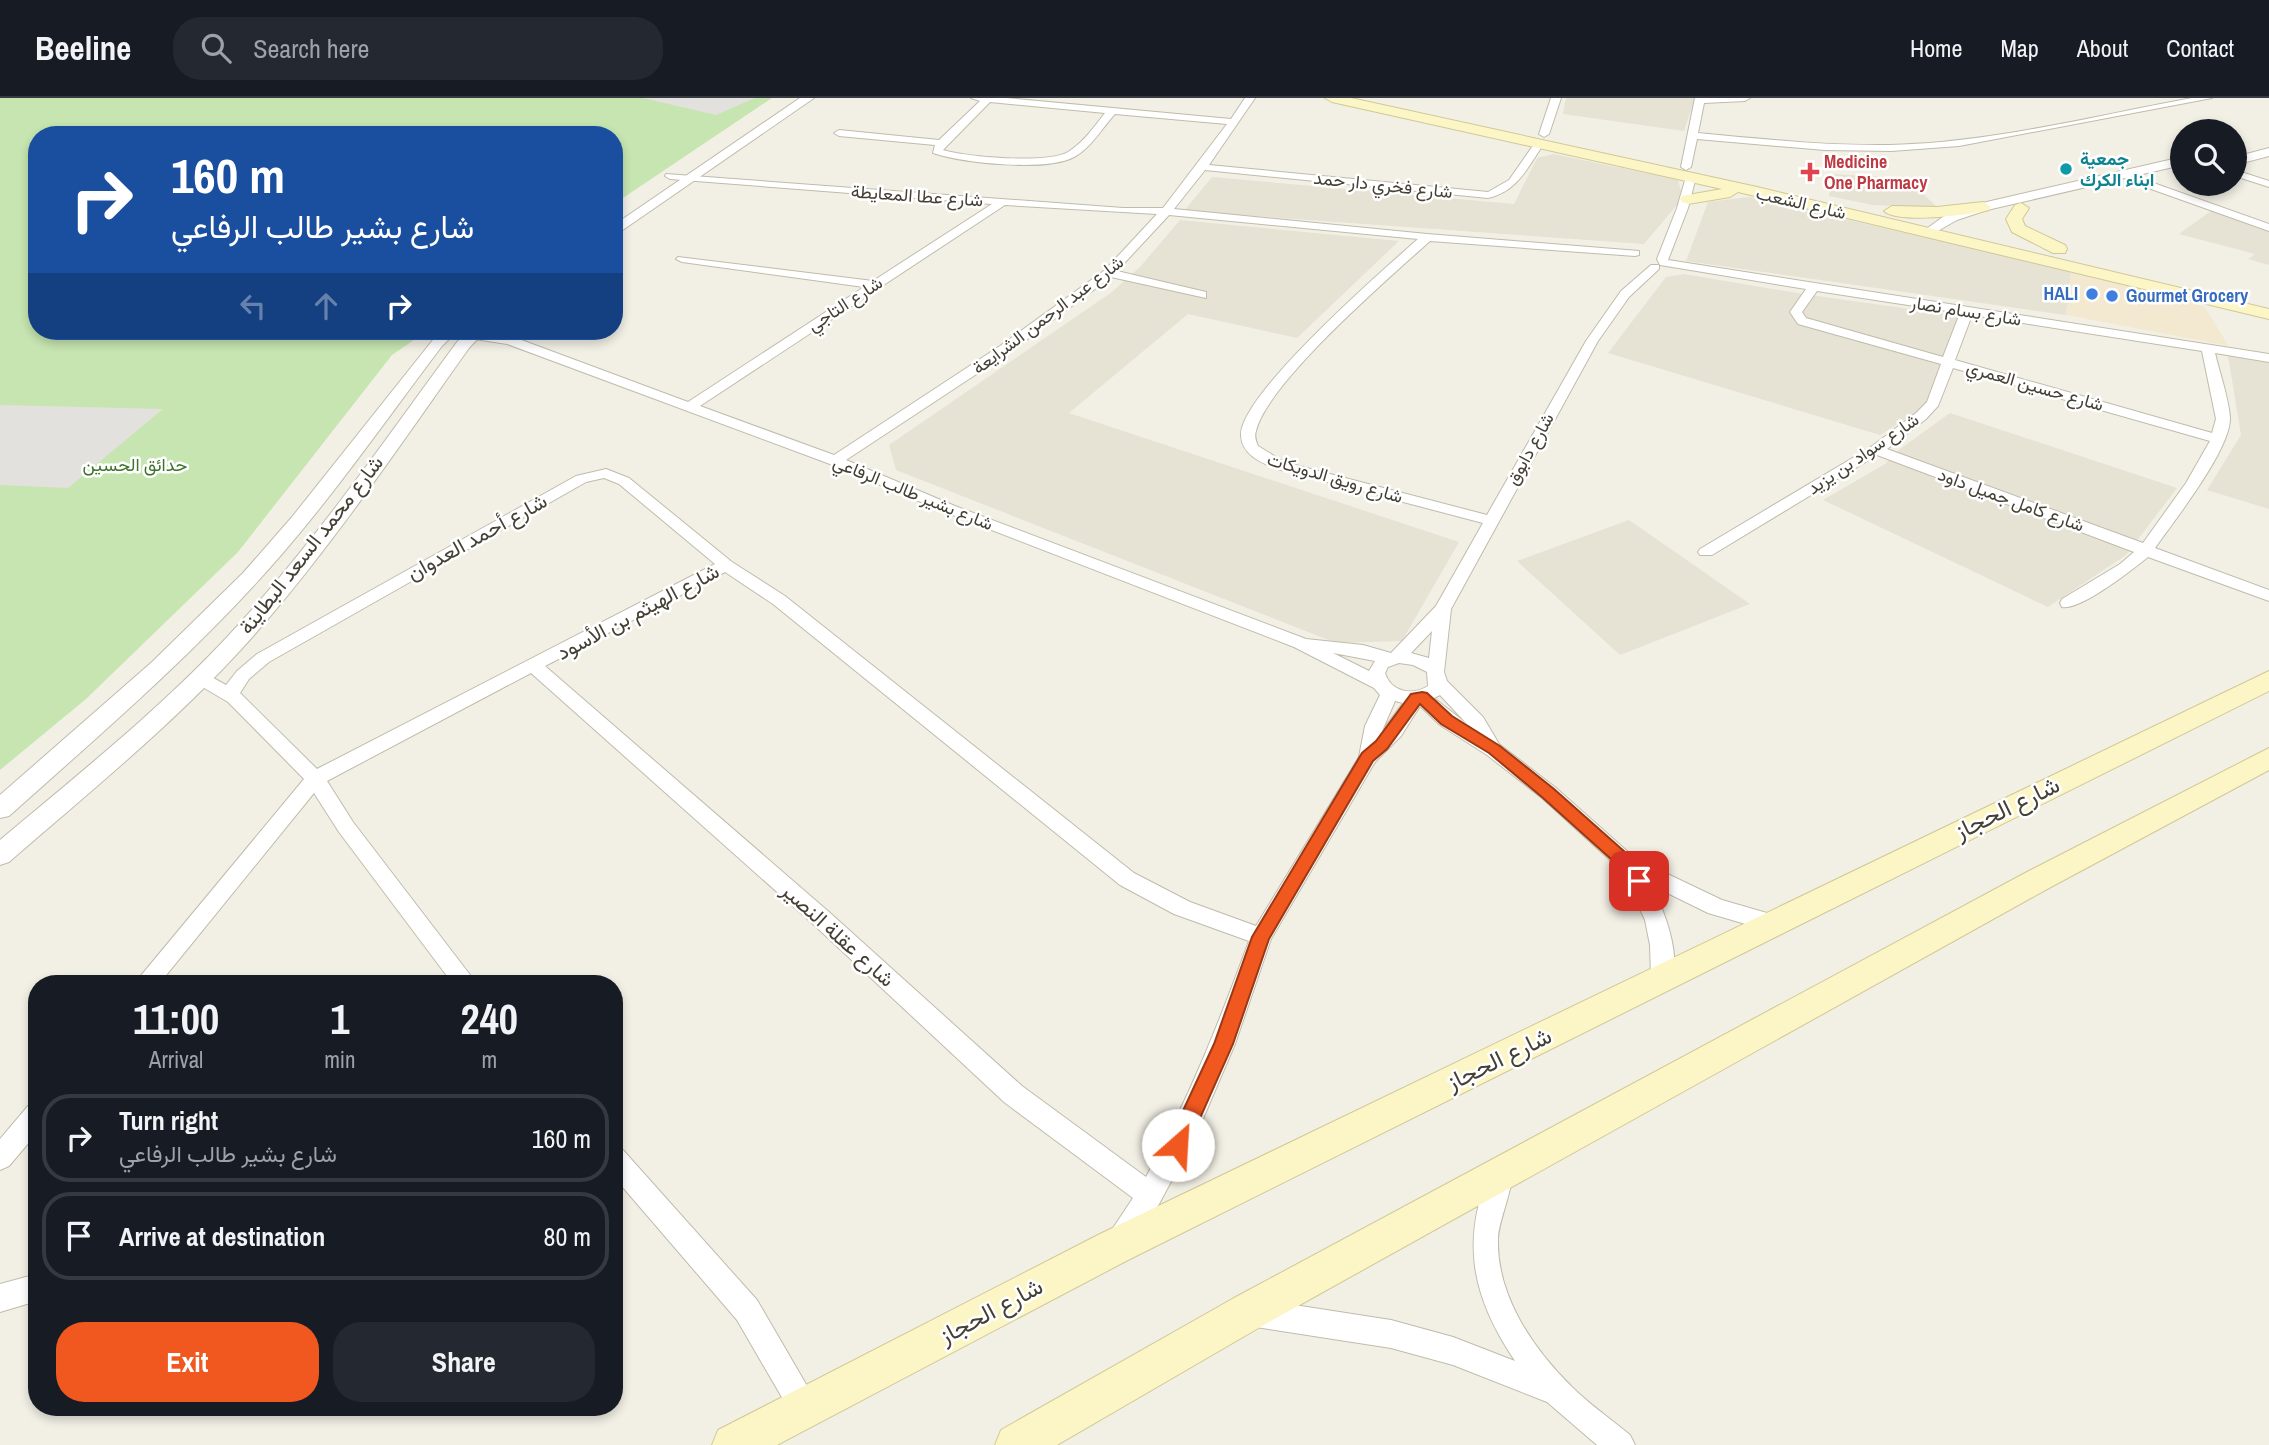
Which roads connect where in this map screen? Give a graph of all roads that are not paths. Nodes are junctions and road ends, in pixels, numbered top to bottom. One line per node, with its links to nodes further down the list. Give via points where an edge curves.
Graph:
1 (808, 98): 28 (street)
2 (973, 98): 9 (street)
3 (1250, 98): 12 (street, شارع عبد الرحمن الشرايعة)
4 (1332, 98): 15 (main road, شارع الشعب)
5 (1371, 98): 15 (main road, شارع الشعب)
6 (1556, 98): 15 (street, شارع فخري دار حمد)
7 (1745, 98): 10 (street)
8 (2207, 98): 14 (street, via 1959,142 1891,148)
9 (988, 99): 11 (street); 17 (street)
10 (1699, 100): 14 (street, شارع دابوق)
11 (1113, 110): 12 (street); 17 (street, via 1074,153 1054,161 943,153 937,151)
12 (1233, 122): 24 (street, شارع عبد الرحمن الشرايعة)
13 (839, 133): 17 (street)
14 (1695, 136): 25 (street, شارع دابوق)
15 (1542, 138): 22 (main road, شارع الشعب); 24 (street, شارع فخري دار حمد, via 1510,187 1488,195); 25 (main road, شارع الشعب)
16 (2269, 142): 18 (street)
17 (941, 143)
18 (2247, 147)
19 (2269, 152): 20 (street)
20 (2247, 158)
21 (687, 163): 29 (street)
22 (1634, 164): 25 (main road, شارع الشعب); 33 (main road, via 1672,183)
23 (2170, 164): 36 (street)
24 (1202, 167): 38 (street, شارع عبد الرحمن الشرايعة)
25 (1688, 172): 32 (main road, شارع الشعب); 33 (street, شارع دابوق); 35 (main road, شارع الشعب)
26 (2170, 176): 30 (street)
27 (2247, 177): 31 (street)
28 (693, 178): 29 (street, شارع عطا المعايطة); 34 (street, شارع عطا المعايطة); 39 (street)
29 (664, 180)
30 (2141, 182): 37 (street); 40 (street)
31 (2269, 184)
32 (1757, 192): 33 (main road); 42 (main road, شارع الشعب)
33 (1687, 200): 41 (street, شارع دابوق)
34 (1003, 202): 38 (street, شارع عطا المعايطة); 49 (street, شارع التاجي)
35 (1840, 204): 36 (main road, via 1918,212); 42 (main road, شارع الشعب)
36 (1983, 207): 42 (street, via 1952,217)
37 (2021, 208): 42 (street); 45 (main road, via 2014,219 2018,229)
38 (1165, 211): 43 (street); 48 (street, شارع عبد الرحمن الشرايعة)
39 (623, 226)
40 (2269, 228)
41 (1673, 229): 44 (street); 46 (street, شارع دابوق)
42 (1955, 229): 45 (main road, شارع الشعب); 55 (main road, شارع الشعب)
43 (1426, 237): 46 (street); 66 (street, شارع رويق الدويكات, via 1271,391 1254,417 1248,432 1250,442 1261,457 1279,465)
44 (1661, 237)
45 (2078, 257): 53 (main road, شارع الشعب)
46 (1646, 258): 50 (street, شارع بسام نصار); 51 (street, شارع دابوق); 51 (street, شارع دابوق)
47 (682, 259): 49 (street)
48 (1109, 273): 52 (street); 65 (street, شارع عبد الرحمن الشرايعة, via 994,357)
49 (873, 285): 62 (street, شارع التاجي)
50 (1812, 287): 54 (street, شارع بسام نصار); 61 (street, شارع حسين العمري, via 1796,312 1802,321)
51 (1625, 294): 66 (street, شارع دابوق, via 1567,382)
52 (1202, 295)
53 (2269, 303)
54 (1967, 311): 59 (street, شارع بسام نصار); 61 (street, شارع سواد بن يزيد)
55 (2269, 314)
56 (455, 340): 77 (street, شارع محمد السعد البطاينة, via 306,559)
57 (455, 340): 86 (street, شارع محمد السعد البطاينة, via 251,576 119,704)
58 (482, 340): 62 (street, شارع بشير طالب الرفاعي, via 524,347)
59 (2208, 349): 60 (street, شارع بسام نصار); 63 (street, via 2223,419)
60 (2269, 358)
61 (1947, 360): 63 (street, شارع حسين العمري); 64 (street, شارع سواد بن يزيد, via 1928,409)
62 (688, 408): 65 (street, شارع بشير طالب الرفاعي)
63 (2218, 439): 67 (street)
64 (1876, 450): 67 (street, شارع كامل جميل داود); 68 (street, شارع سواد بن يزيد)
65 (835, 461): 73 (street, شارع بشير طالب الرفاعي)
66 (1492, 521): 72 (street, شارع دابوق)
67 (2146, 550): 70 (street, شارع كامل جميل داود); 71 (street)
68 (1706, 552)
69 (726, 565): 75 (street, شارع الهيثم بن الأسود); 80 (street, شارع أحمد العدوان, via 624,481 606,473 592,475 263,658); 90 (street, شارع الهيثم بن الأسود, via 779,600 1127,878 1182,908)
70 (2269, 596)
71 (2068, 603)
72 (1443, 610): 74 (street, شارع دابوق); 76 (street, شارع دابوق)
73 (1300, 643): 74 (street, شارع بشير طالب الرفاعي); 79 (street, شارع بشير طالب الرفاعي)
74 (1392, 658): 76 (street, شارع بشير طالب الرفاعي, via 1419,660); 79 (street, via 1376,673)
75 (534, 666): 85 (street, شارع الهيثم بن الأسود); 98 (street, شارع عقلة النصير, via 1013,1094)
76 (1437, 677): 81 (street, via 1436,689); 82 (street)
77 (200, 678): 80 (street); 87 (street, شارع محمد السعد البطاينة)
78 (2269, 680): 89 (main road, شارع الحجاز)
79 (1385, 689): 81 (street, شارع بشير طالب الرفاعي); 83 (street)
80 (229, 695): 85 (street)
81 (1419, 697): 82 (street); 83 (street)
82 (1494, 750): 88 (street)
83 (1367, 757): 90 (street)
84 (2269, 758): 97 (main road)
85 (315, 779): 91 (street, شارع الهيثم بن الأسود); 92 (street, via 354,838)
86 (0, 809)
87 (0, 855)
88 (1629, 865): 89 (street, via 1698,900); 93 (street, via 1660,929)
89 (1773, 923): 93 (main road, شارع الحجاز)
90 (1261, 937): 98 (street, via 1223,1044 1187,1127)
91 (152, 975)
92 (459, 975)
93 (1662, 978): 99 (main road, شارع الحجاز)
94 (28, 1125): 95 (street)
95 (0, 1158)
96 (623, 1168): 104 (street, via 747,1310)
97 (1502, 1173): 102 (main road); 103 (street, via 1485,1239 1489,1278 1513,1332)
98 (1150, 1195): 99 (street)
99 (1114, 1247): 104 (main road, شارع الحجاز)
100 (28, 1290): 101 (street)
101 (0, 1298)
102 (1248, 1312): 103 (street, via 1412,1339); 106 (main road)
103 (1555, 1391): 107 (street)
104 (804, 1408): 105 (main road, شارع الحجاز)
105 (733, 1445)
106 (1016, 1445)
107 (1620, 1445)

